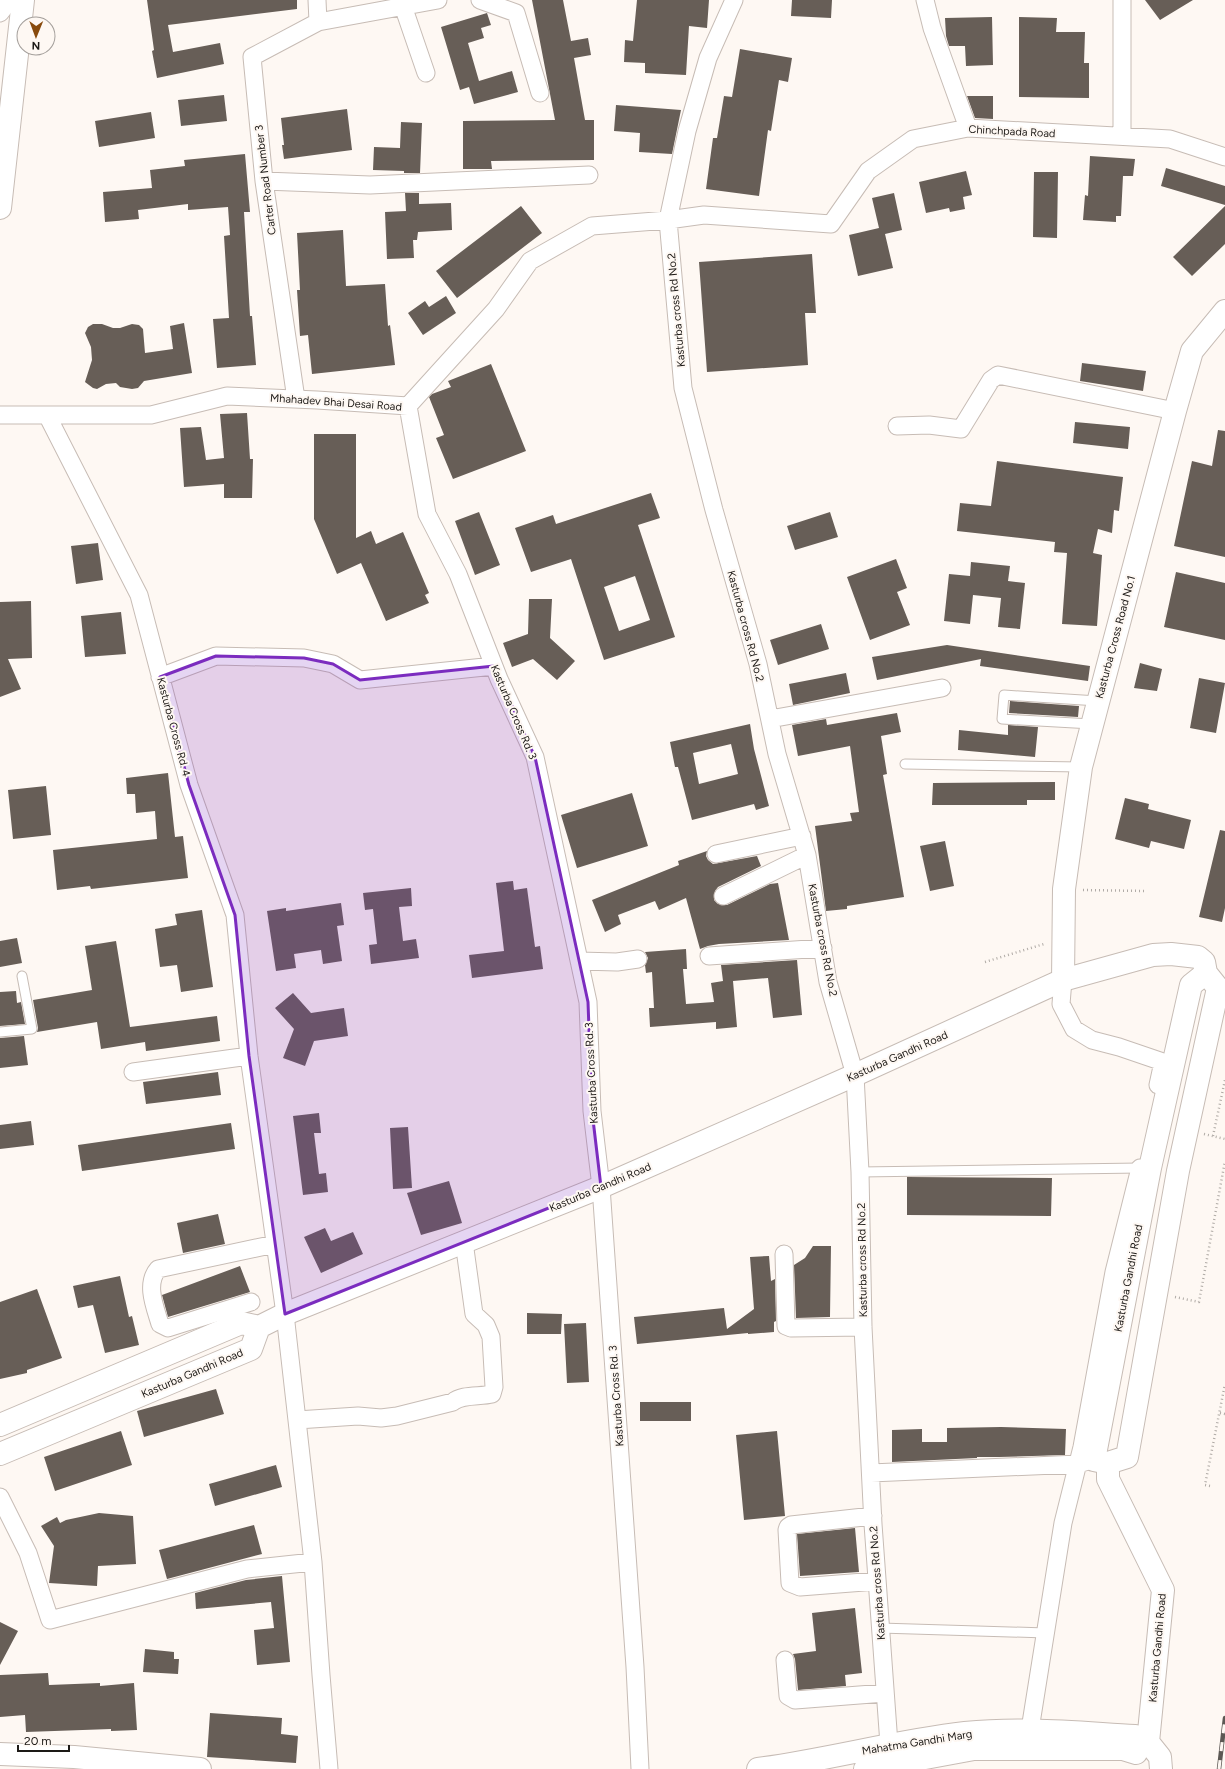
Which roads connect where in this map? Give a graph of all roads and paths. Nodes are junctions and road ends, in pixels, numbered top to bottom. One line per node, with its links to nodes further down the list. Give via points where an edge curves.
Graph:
1 (10, 0): 10 (street)
2 (23, 0): 19 (main road)
3 (318, 0): 11 (street)
4 (438, 0): 9 (street)
5 (480, 0): 13 (street, via 516,13)
6 (734, 0): 20 (street, Kasturba cross Rd No.2, via 708,58 687,131)
7 (925, 0): 14 (street, via 932,28)
8 (1122, 0): 15 (street)
9 (403, 6): 11 (street); 12 (street)
10 (0, 13)
11 (318, 22): 18 (street, Carter Road Number 3, via 252,57)
12 (426, 74)
13 (540, 93)
14 (968, 128): 15 (street, Chinchpada Road); 20 (street, Chinchpada Road, via 913,139 868,171 831,224 704,215)
15 (1122, 136): 16 (street, Chinchpada Road, via 1170,139)
16 (1225, 157)
17 (589, 175): 18 (street, via 370,185)
18 (264, 180): 22 (street, Carter Road Number 3)
19 (0, 208)
20 (668, 220): 23 (street, Mhahadev Bhai Desai Road, via 592,226 530,261 496,309); 32 (street, Kasturba cross Rd No.2, via 683,388 714,510 758,664)
21 (1225, 311): 24 (main road, Kasturba Cross Road No.1, via 1192,351)
22 (296, 399): 23 (street, Mhahadev Bhai Desai Road); 26 (street, Mhahadev Bhai Desai Road, via 227,396 151,415)
23 (408, 406): 28 (street, Kasturba Cross Rd. 3, via 426,514 458,574)
24 (1175, 411): 27 (street, via 998,375 991,380 961,428); 31 (main road, Kasturba Cross Road No.1)
25 (0, 415): 26 (street, Mhahadev Bhai Desai Road)
26 (47, 415): 29 (street, Kasturba Cross Rd. 4, via 139,595)
27 (897, 426)
28 (494, 666): 29 (street, via 360,680 333,664 304,658 216,656); 46 (street, Kasturba Cross Rd. 3, via 535,758)
29 (160, 677): 52 (street, Kasturba Cross Rd. 4, via 189,785 235,915)
30 (942, 688): 32 (street)
31 (1098, 701): 33 (main road, Kasturba Cross Road No.1); 33 (lane, via 1004,695 1002,719)
32 (770, 719): 36 (street, Kasturba cross Rd No.2, via 777,754)
33 (1092, 724): 35 (main road, Kasturba Cross Road No.1)
34 (905, 764): 35 (lane)
35 (1081, 767): 39 (main road, Kasturba Cross Road No.1)
36 (802, 836): 37 (street); 38 (street, Kasturba cross Rd No.2)
37 (716, 854)
38 (807, 855): 41 (street); 43 (street, Kasturba cross Rd No.2)
39 (1064, 889): 40 (path); 42 (main road, Kasturba Cross Road No.1)
40 (1144, 891)
41 (723, 896)
42 (1064, 938): 47 (path); 50 (main road, Kasturba Cross Road No.1)
43 (823, 948): 44 (street); 54 (street, Kasturba cross Rd No.2, via 828,982)
44 (709, 956)
45 (638, 958): 46 (street, via 617,962)
46 (579, 961): 60 (street, Kasturba Cross Rd. 3, via 588,1002 592,1111)
47 (985, 962)
48 (1206, 973): 50 (main road, Kasturba Gandhi Road, via 1204,962 1198,957 1171,954 1153,955); 64 (main road, Kasturba Gandhi Road, via 1218,988 1178,1171); 75 (main road, Kasturba Gandhi Road, via 1191,985 1150,1168)
49 (22, 976): 51 (lane, via 32,1029)
50 (1063, 980): 54 (main road, Kasturba Gandhi Road); 58 (street, via 1060,1004 1074,1029 1092,1040 1163,1062)
51 (0, 1032)
52 (249, 1056): 53 (street); 62 (street, Kasturba Cross Rd. 4)
53 (133, 1072)
54 (855, 1075): 59 (street, Kasturba cross Rd No.2); 60 (main road, Kasturba Gandhi Road)
55 (1225, 1080): 56 (path)
56 (1213, 1136)
57 (1225, 1161): 64 (path, via 1199,1302)
58 (1140, 1168): 59 (lane); 75 (street, via 1114,1272 1089,1414)
59 (860, 1172): 68 (street, Kasturba cross Rd No.2)
60 (601, 1188): 61 (main road, Kasturba Gandhi Road); 93 (street, Kasturba Cross Rd. 3)
61 (464, 1242): 66 (main road, Kasturba Gandhi Road); 72 (street, via 474,1314 486,1325 491,1337 494,1387 492,1394 457,1398 453,1402 397,1416)
62 (275, 1244): 65 (street, via 158,1269 151,1281 160,1324 168,1328); 66 (street, Kasturba Cross Rd. 4)
63 (784, 1254): 68 (street, via 786,1326)
64 (1155, 1294): 75 (main road, Kasturba Gandhi Road, via 1127,1457)
65 (251, 1302)
66 (285, 1314): 67 (main road, Kasturba Gandhi Road); 72 (street, Kasturba Cross Rd. 4)
67 (259, 1327): 73 (main road, via 241,1323); 74 (main road, Kasturba Gandhi Road, via 251,1349)
68 (863, 1327): 76 (street, Kasturba cross Rd No.2)
69 (1225, 1384): 70 (path)
70 (1220, 1413): 71 (path); 77 (path, via 1205,1485)
71 (1225, 1414)
72 (297, 1420): 80 (street, Kasturba Cross Rd. 4)
73 (0, 1425)
74 (0, 1454)
75 (1093, 1462): 76 (street); 83 (street, via 1064,1524); 89 (main road, Kasturba Gandhi Road, via 1108,1479 1163,1590)
76 (871, 1473): 79 (street, Kasturba cross Rd No.2)
77 (1210, 1486)
78 (0, 1496): 80 (street, via 28,1553 50,1620 247,1568)
79 (873, 1516): 81 (street, Kasturba cross Rd No.2); 81 (street, via 791,1525 786,1530 790,1583 800,1587)
80 (314, 1562): 92 (street, Kasturba Cross Rd. 4)
81 (877, 1581): 82 (street, Kasturba cross Rd No.2)
82 (880, 1628): 83 (lane); 85 (street, Kasturba cross Rd No.2)
83 (1046, 1633): 86 (street)
84 (784, 1660): 85 (street, via 788,1696 795,1700)
85 (885, 1693): 88 (street, Kasturba cross Rd No.2)
86 (1029, 1740): 88 (main road, via 974,1749); 89 (main road, via 1135,1736)
87 (0, 1754): 91 (main road, via 74,1757)
88 (890, 1755): 90 (main road, Mahatma Gandhi Marg); 95 (main road)
89 (1142, 1755): 96 (main road, via 1160,1757)
90 (796, 1767): 94 (main road, Mahatma Gandhi Marg)
91 (200, 1769)
92 (329, 1769)
93 (640, 1769)
94 (758, 1769)
95 (865, 1769)
96 (1161, 1769)

